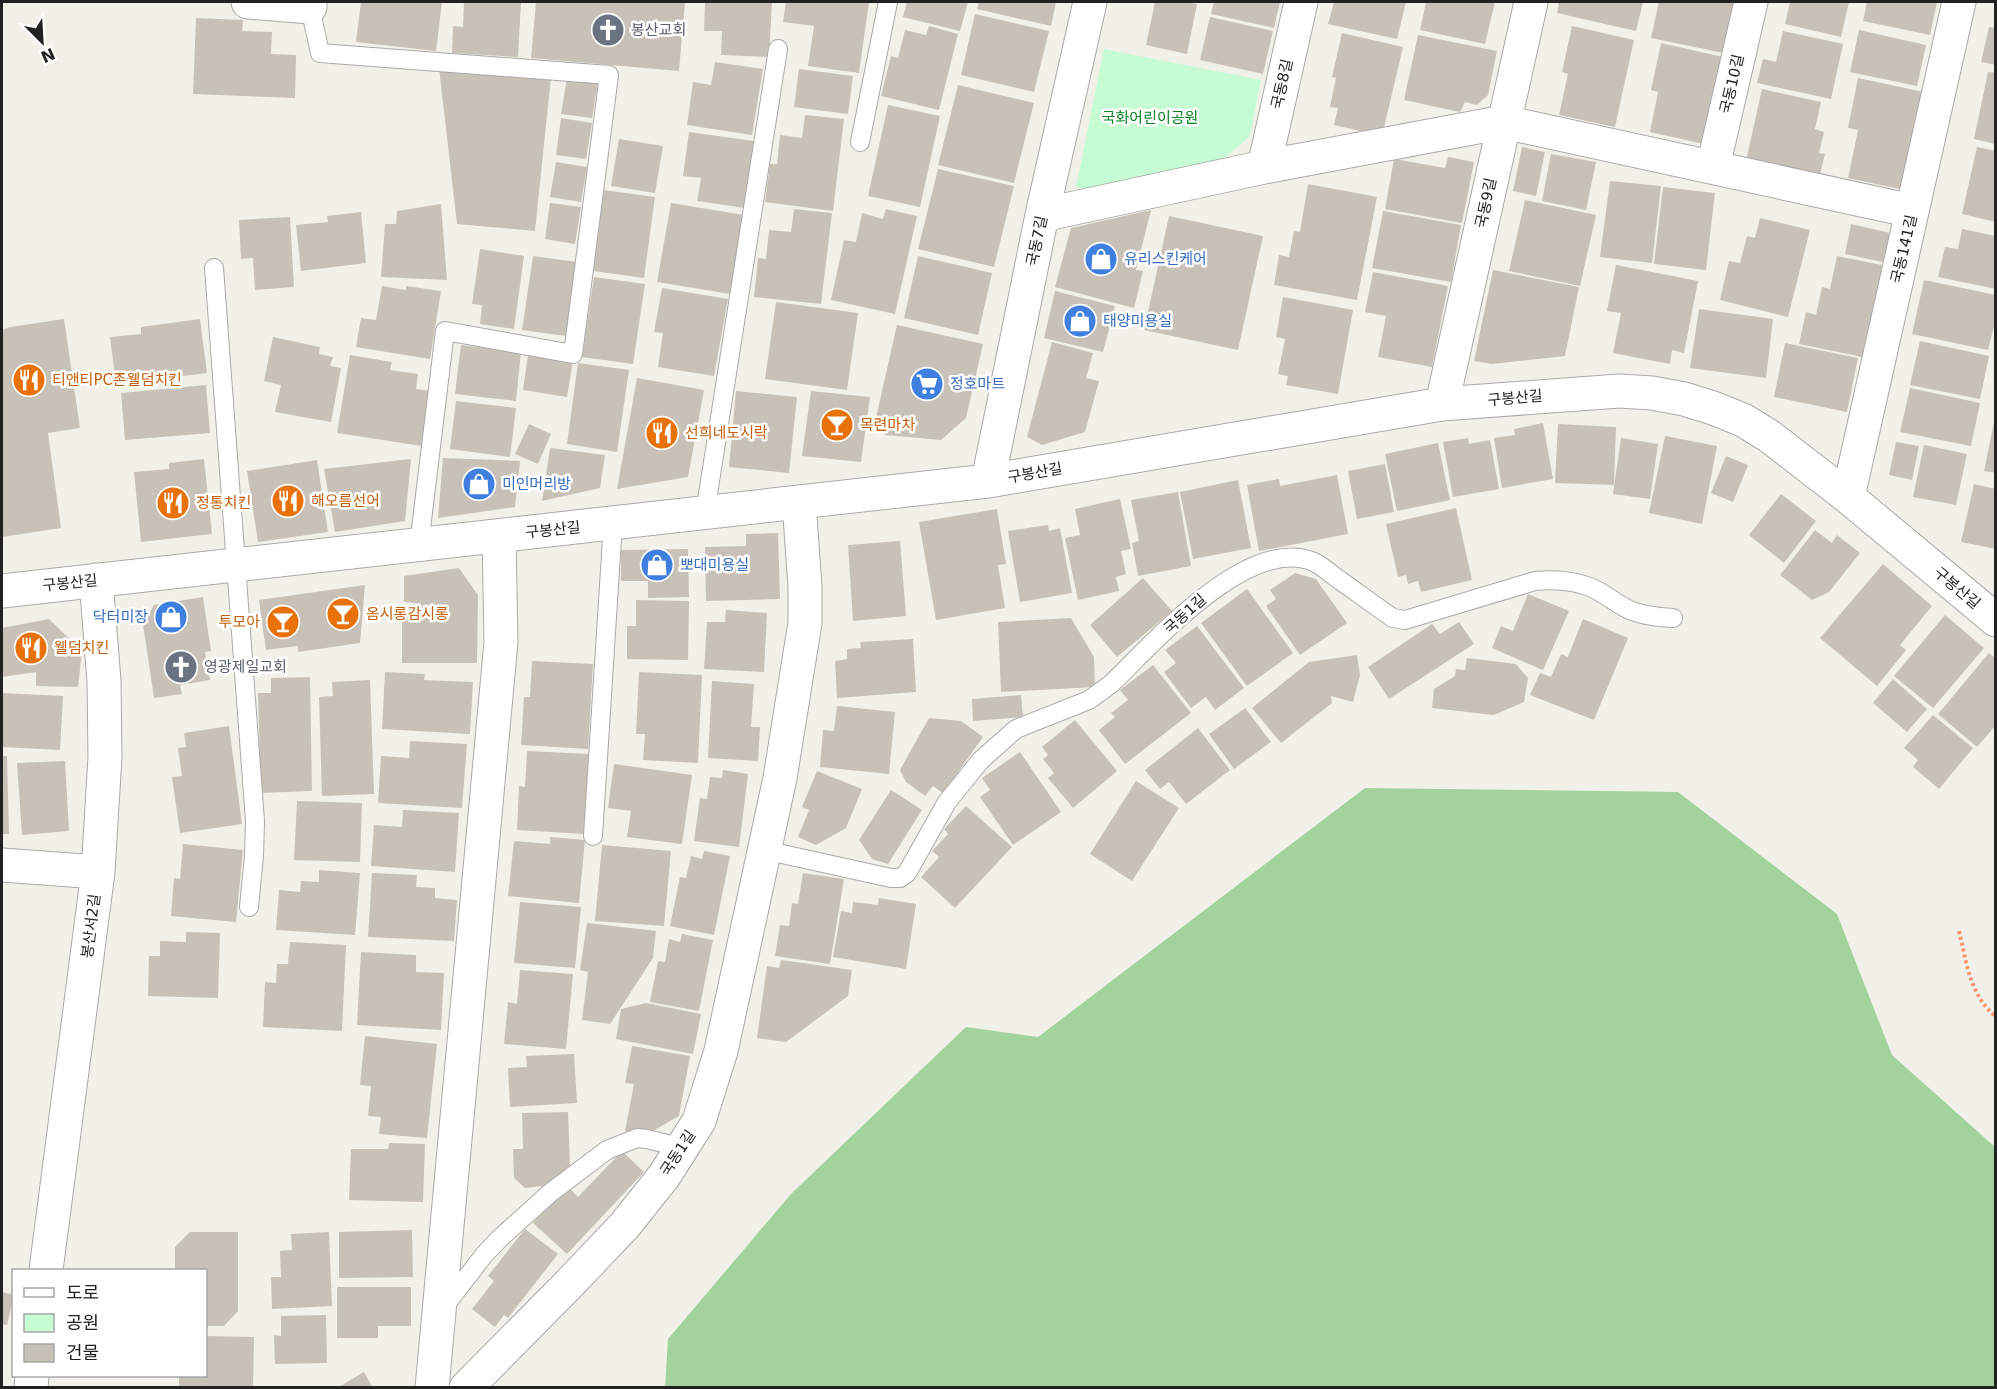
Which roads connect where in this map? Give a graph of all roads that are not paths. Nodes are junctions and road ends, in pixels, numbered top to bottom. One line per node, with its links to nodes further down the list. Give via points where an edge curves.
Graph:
1 (248, 2): 8 (street)
2 (888, 2): 11 (lane)
3 (1090, 2): 15 (street, 국동7길)
4 (1301, 2): 12 (street, 국동8길)
5 (1531, 2): 10 (street, 국동9길)
6 (1750, 2): 13 (street, 국동10길)
7 (1959, 2): 14 (street, 국동141길)
8 (310, 4): 24 (lane, via 320,53 609,75 573,354 445,331)
9 (778, 49): 21 (lane)
10 (1504, 122): 12 (street); 13 (street); 17 (street, 국동9길)
11 (860, 142)
12 (1264, 167): 15 (street)
13 (1713, 167): 14 (street)
14 (1912, 211): 19 (street, 국동141길)
15 (1042, 215): 18 (street, 국동7길)
16 (214, 268): 25 (lane)
17 (1442, 404): 18 (street, 구봉산길); 19 (street, 구봉산길, via 1619,391 1684,399 1743,420)
18 (988, 481): 20 (street, 구봉산길)
19 (1848, 497): 29 (street, 구봉산길)
20 (799, 502): 21 (street, 구봉산길); 31 (street, 국동1길, via 805,623)
21 (705, 513): 22 (street, 구봉산길)
22 (613, 523): 23 (street, 구봉산길); 30 (lane)
23 (499, 536): 24 (street, 구봉산길); 37 (street, via 501,642)
24 (419, 545): 25 (street, 구봉산길)
25 (237, 565): 26 (street, 구봉산길); 34 (lane, via 255,830)
26 (96, 580): 27 (street, 구봉산길); 33 (street, 봉산서2길, via 105,757)
27 (2, 591)
28 (1673, 618): 31 (lane, 국동1길, via 1633,612 1590,587 1548,579 1404,620 1393,618 1314,562 1296,558 1261,564 1203,596 1095,697 1011,733 981,760 947,802 907,873 900,878)
29 (1995, 620)
30 (593, 836)
31 (764, 850): 35 (street, 국동1길, via 721,1051 699,1120)
32 (2, 865): 33 (street)
33 (98, 872): 36 (street, 봉산서2길)
34 (249, 907)
35 (683, 1148): 37 (lane, via 637,1138 607,1150 550,1193 499,1239); 39 (street, 국동1길, via 625,1225)
36 (46, 1269)
37 (439, 1314): 38 (street)
38 (432, 1388)
39 (466, 1388)

